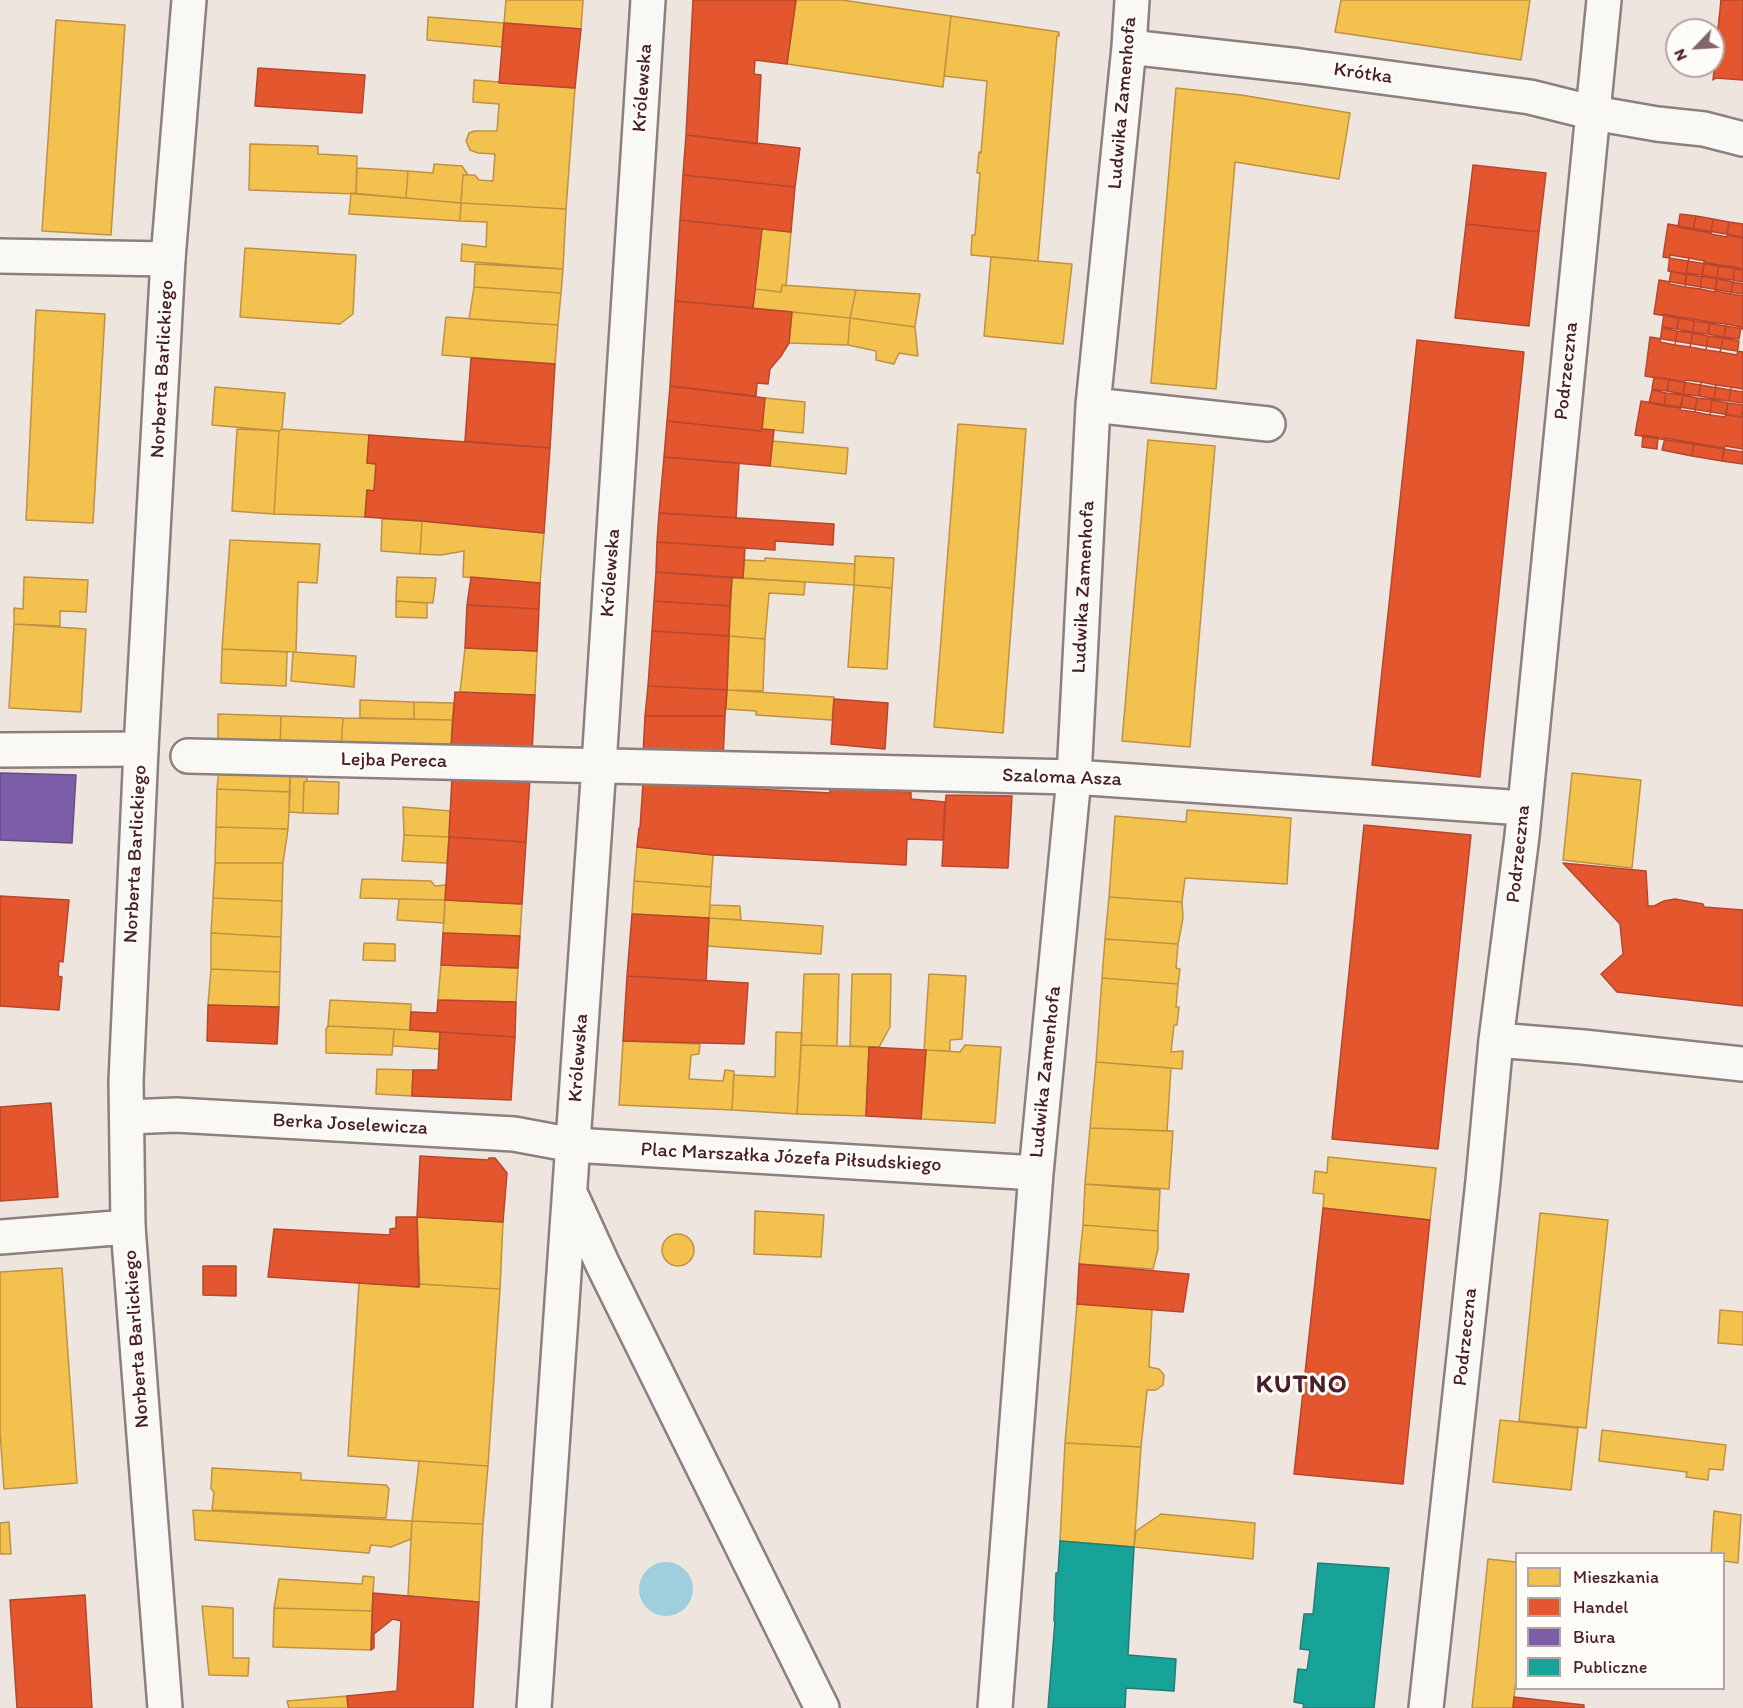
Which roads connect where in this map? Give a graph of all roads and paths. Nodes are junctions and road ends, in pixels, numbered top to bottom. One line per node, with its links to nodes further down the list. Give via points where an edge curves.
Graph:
1 (189, 0): 9 (street, Norberta Barlickiego)
2 (648, 0): 15 (street, Królewska)
3 (1604, 0): 6 (street, Podrzeczna)
4 (1128, 1): 5 (street, Ludwika Zamenhofa)
5 (1129, 47): 6 (street, Krótka, via 1519,95); 10 (street, Ludwika Zamenhofa)
6 (1594, 112): 7 (street, Krótka); 17 (street, Podrzeczna)
7 (1743, 139)
8 (0, 256): 9 (street)
9 (168, 259): 12 (street, Norberta Barlickiego)
10 (1093, 405): 11 (street); 16 (street, Ludwika Zamenhofa)
11 (1268, 424)
12 (141, 749): 13 (street); 20 (street, Norberta Barlickiego)
13 (0, 750)
14 (188, 756): 15 (street, Lejba Pereca)
15 (599, 765): 16 (street, Szaloma Asza); 21 (street, Królewska)
16 (1074, 777): 17 (street, Szaloma Asza); 22 (street, Ludwika Zamenhofa)
17 (1524, 808): 18 (street, Podrzeczna)
18 (1496, 1040): 19 (street); 30 (street, Podrzeczna)
19 (1743, 1064)
20 (127, 1117): 21 (street, Berka Joselewicza, via 176,1115 513,1134); 24 (street, Norberta Barlickiego)
21 (573, 1145): 22 (street, Plac Marszałka Józefa Piłsudskiego); 23 (street)
22 (1036, 1173): 29 (street)
23 (570, 1194): 27 (street); 28 (street)
24 (129, 1227): 25 (street); 26 (street, Norberta Barlickiego)
25 (0, 1237)
26 (165, 1708)
27 (534, 1708)
28 (822, 1708)
29 (994, 1708)
30 (1426, 1708)

